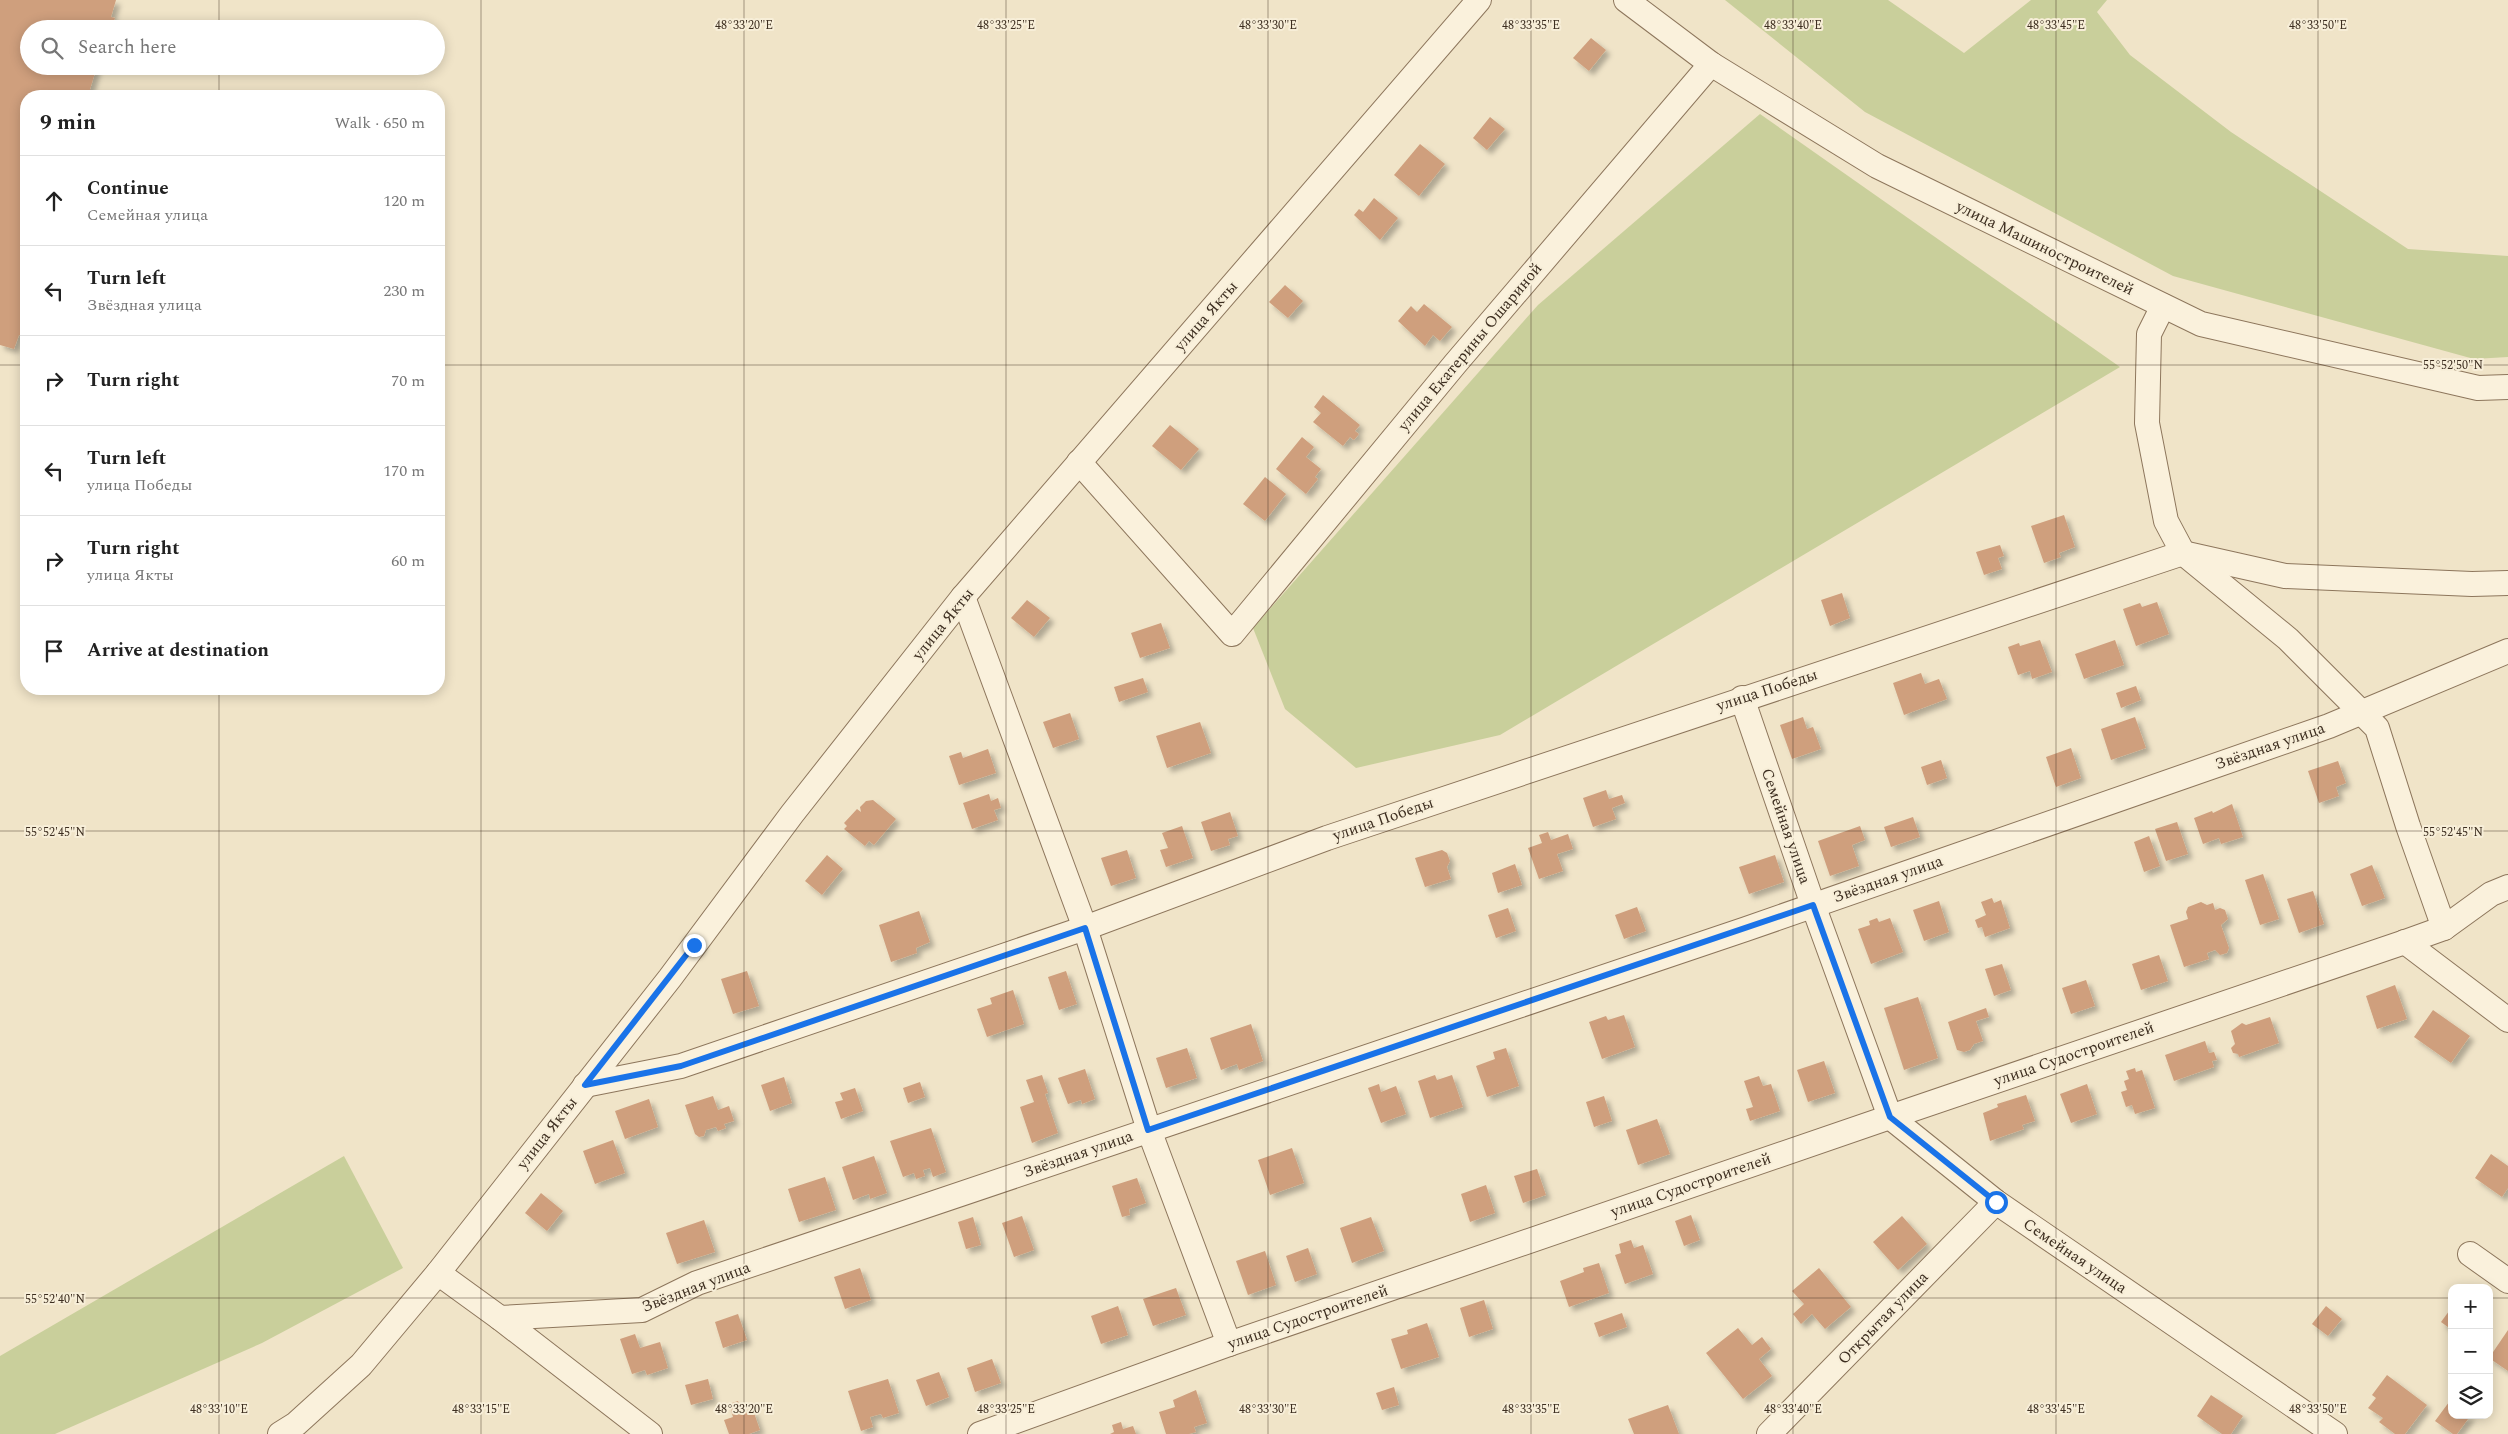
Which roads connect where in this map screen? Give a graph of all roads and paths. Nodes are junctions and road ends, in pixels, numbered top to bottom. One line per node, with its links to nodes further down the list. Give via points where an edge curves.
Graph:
1 (1479, 0): 6 (street, улица Якты)
2 (1626, 0): 3 (street, улица Машиностроителей)
3 (1711, 64): 4 (street, улица Машиностроителей, via 1877,166); 6 (street, улица Екатерины Ошариной, via 1455,364 1232,634)
4 (2163, 306): 5 (street, улица Машиностроителей, via 2201,324 2478,388); 7 (street, via 2149,334 2147,422 2166,521)
5 (2508, 387)
6 (1079, 462): 9 (street, улица Якты)
7 (2182, 553): 8 (street, via 2285,576); 11 (street, улица Победы); 12 (street, via 2288,639)
8 (2508, 583)
9 (963, 597): 15 (street); 19 (street, улица Якты)
10 (2508, 651): 12 (street, Звёздная улица)
11 (1742, 698): 14 (street, Семейная улица); 15 (street, улица Победы, via 1328,838)
12 (2360, 713): 14 (street, Звёздная улица); 16 (street, via 2377,728)
13 (2508, 886): 16 (street, улица Судостроителей, via 2491,894)
14 (1813, 905): 20 (street, Семейная улица); 21 (street, Звёздная улица)
15 (1085, 928): 19 (street, улица Победы, via 681,1066); 21 (street)
16 (2444, 928): 17 (street, улица Судостроителей)
17 (2405, 942): 18 (street); 20 (street, улица Судостроителей)
18 (2508, 1020)
19 (585, 1085): 24 (street, улица Якты)
20 (1890, 1117): 22 (street, Семейная улица); 27 (street, улица Судостроителей)
21 (1148, 1130): 26 (street, Звёздная улица, via 697,1283 642,1310); 27 (street)
22 (1996, 1202): 31 (street, Открытая улица); 32 (street, Семейная улица)
23 (2470, 1254): 25 (street)
24 (438, 1273): 26 (street); 28 (street, улица Якты, via 361,1365 296,1424)
25 (2508, 1281)
26 (500, 1318): 29 (street)
27 (1229, 1344): 30 (street, улица Судостроителей)
28 (280, 1434)
29 (650, 1434)
30 (980, 1434)
31 (1769, 1434)
32 (2335, 1434)

